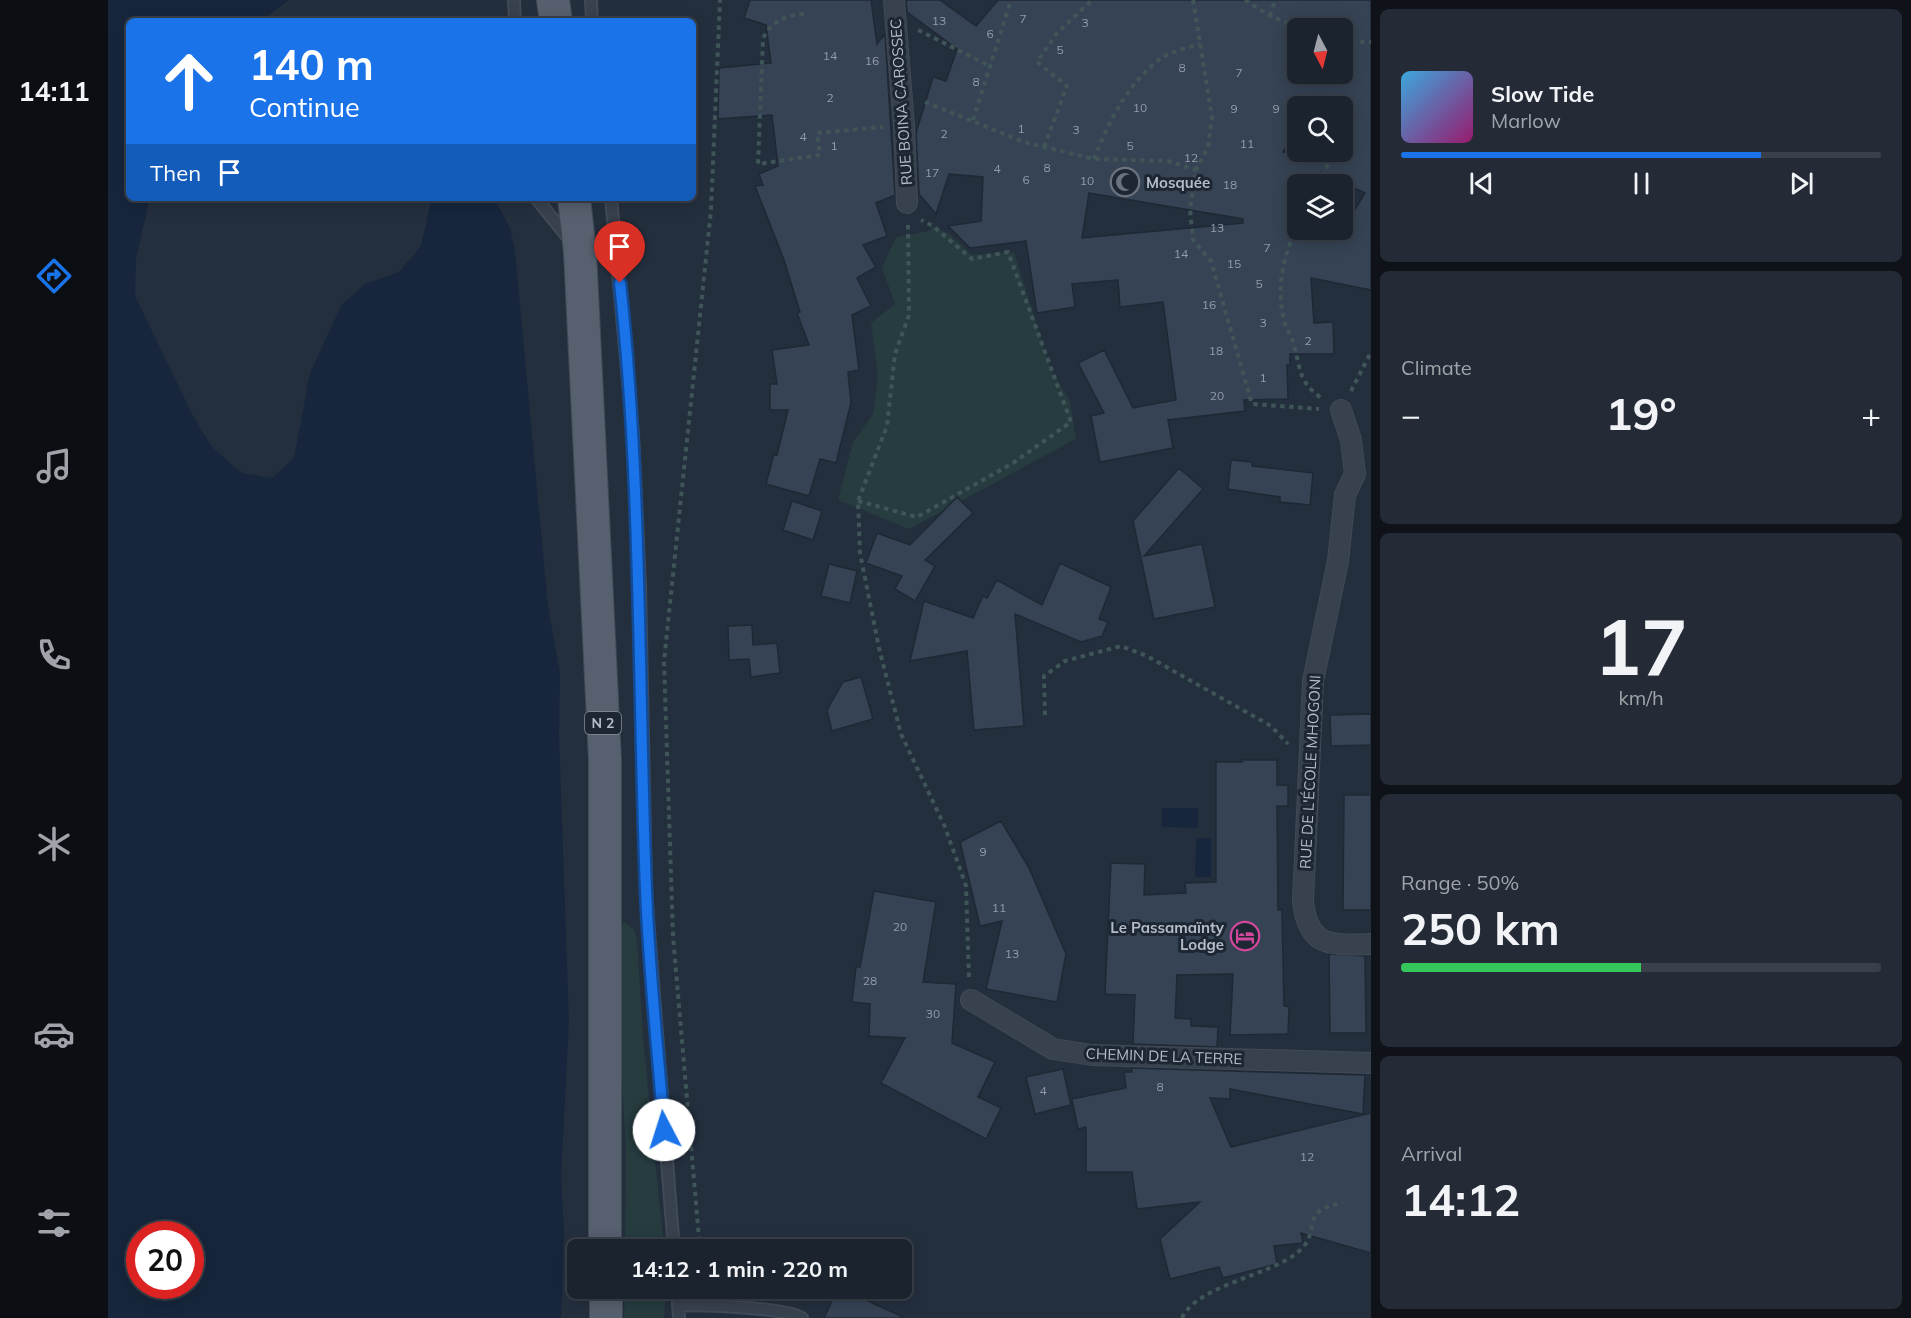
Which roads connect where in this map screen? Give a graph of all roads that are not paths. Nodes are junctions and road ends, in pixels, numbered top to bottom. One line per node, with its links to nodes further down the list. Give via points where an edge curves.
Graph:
1 (514, 0): 5 (lane)
2 (553, 0): 6 (main road)
3 (591, 0): 7 (lane)
4 (895, 9): 11 (street, RUE BOINA CAROSSEC)
5 (515, 18)
6 (556, 18)
7 (592, 18)
8 (538, 201): 12 (lane)
9 (574, 201): 12 (main road, N 2)
10 (611, 201): 18 (lane, N 2, via 625,325 640,585 646,892)
11 (907, 208)
12 (580, 252): 17 (main road, N 2, via 605,760)
13 (1341, 411): 14 (street, RUE DE L'ÉCOLE MHOGONI, via 1351,440 1356,474 1345,495 1338,561 1313,681 1303,901 1308,928 1315,937 1325,942)
14 (1371, 944)
15 (971, 1000): 16 (street, CHEMIN DE LA TERRE, via 1053,1049 1092,1055)
16 (1371, 1063)
17 (605, 1239)
18 (673, 1239)
19 (606, 1299): 22 (main road)
20 (678, 1299): 21 (lane)
21 (678, 1306): 23 (lane); 24 (lane, via 704,1304)
22 (606, 1318)
23 (679, 1318)
24 (802, 1318)

